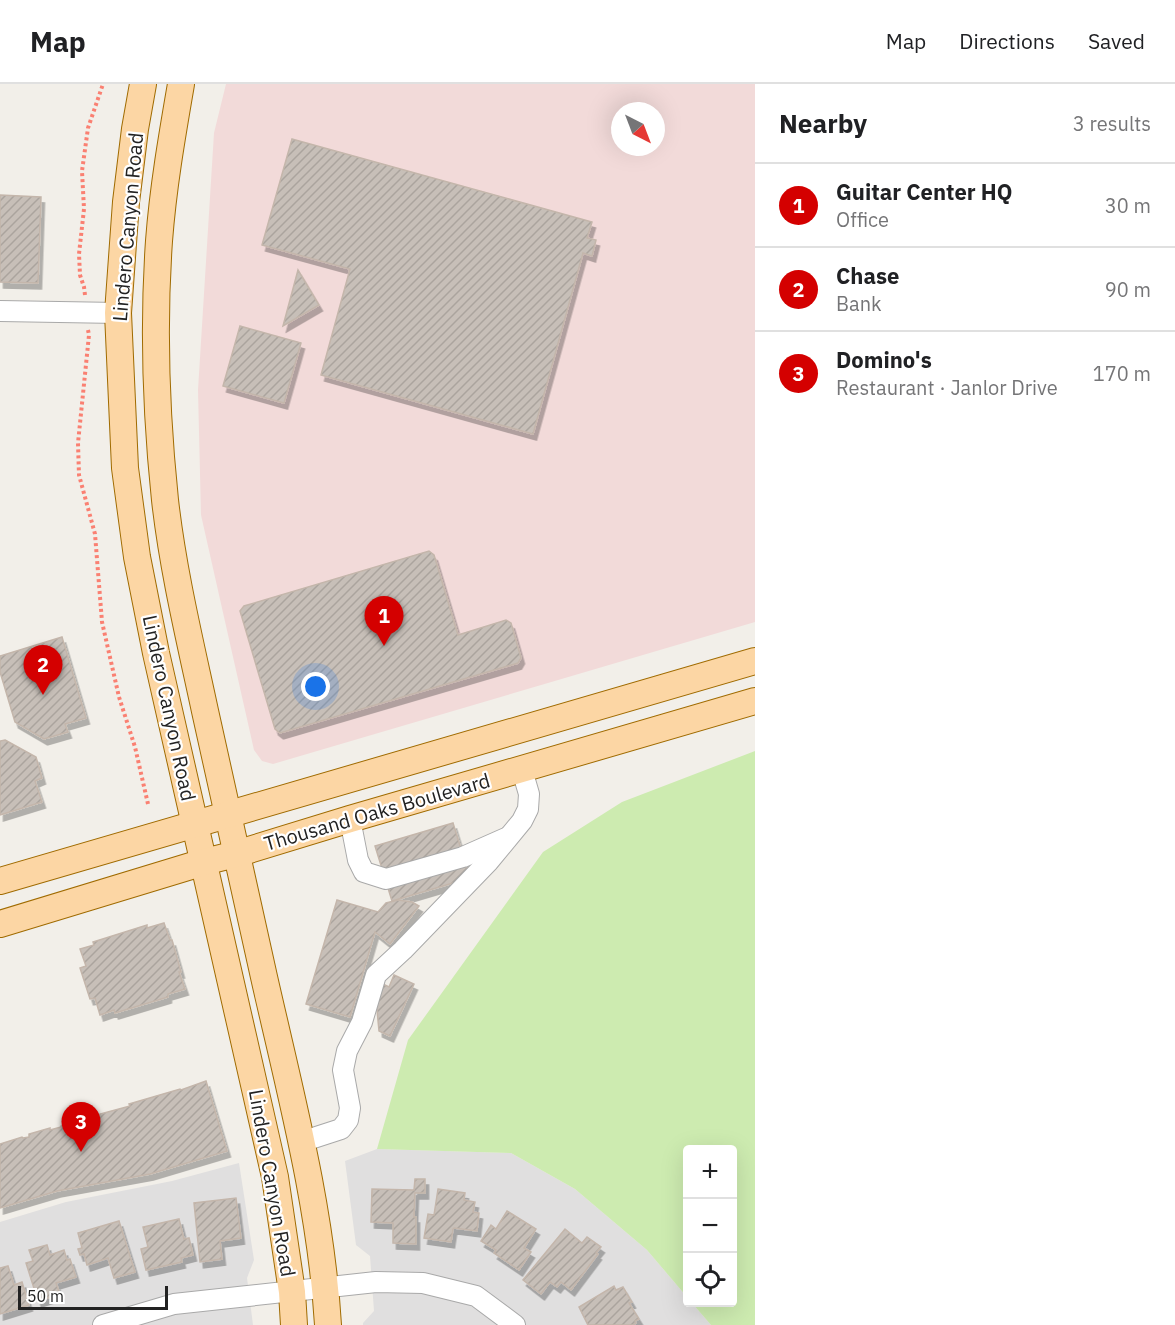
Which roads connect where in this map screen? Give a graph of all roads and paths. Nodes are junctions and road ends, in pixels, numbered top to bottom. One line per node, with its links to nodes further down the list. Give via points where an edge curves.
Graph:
1 (103, 84): 4 (path, via 88,128 82,171 84,209 79,254)
2 (143, 84): 6 (main road, Lindero Canyon Road, via 126,202)
3 (181, 84): 8 (main road, Lindero Canyon Road, via 159,240 156,331)
4 (84, 287)
5 (0, 311): 6 (street)
6 (118, 313): 8 (main road, via 140,328 144,424); 17 (main road, Lindero Canyon Road, via 125,468 137,557)
7 (89, 335): 14 (path, via 78,443 80,475 94,534 102,622)
8 (160, 436): 15 (main road, Lindero Canyon Road, via 179,592)
9 (755, 661): 10 (main road, Thousand Oaks Boulevard)
10 (664, 687): 12 (main road); 15 (main road, Thousand Oaks Boulevard)
11 (755, 701): 12 (main road, Thousand Oaks Boulevard)
12 (677, 724): 13 (main road, Thousand Oaks Boulevard)
13 (522, 770): 16 (main road, Thousand Oaks Boulevard); 18 (street, via 529,794 528,809)
14 (148, 804)
15 (228, 815): 17 (main road, Thousand Oaks Boulevard); 19 (main road, Lindero Canyon Road)
16 (350, 819): 18 (street, via 364,872 386,879 463,857); 19 (main road, Thousand Oaks Boulevard)
17 (195, 823): 20 (main road, Lindero Canyon Road); 21 (main road, Thousand Oaks Boulevard)
18 (509, 837): 23 (street, via 376,975 343,1070 350,1108 348,1120 341,1129)
19 (236, 854): 20 (main road, Thousand Oaks Boulevard); 23 (main road, Lindero Canyon Road)
20 (204, 862): 22 (main road, Thousand Oaks Boulevard); 25 (main road, Lindero Canyon Road, via 275,1178)
21 (0, 881)
22 (0, 924)
23 (301, 1142): 24 (main road, Lindero Canyon Road)
24 (326, 1288): 25 (street); 28 (main road, Lindero Canyon Road); 29 (street, via 376,1282 423,1283 476,1296)
25 (292, 1292): 26 (street, via 174,1304); 27 (main road, Lindero Canyon Road)
26 (103, 1325)
27 (294, 1325)
28 (328, 1325)
29 (515, 1325)

